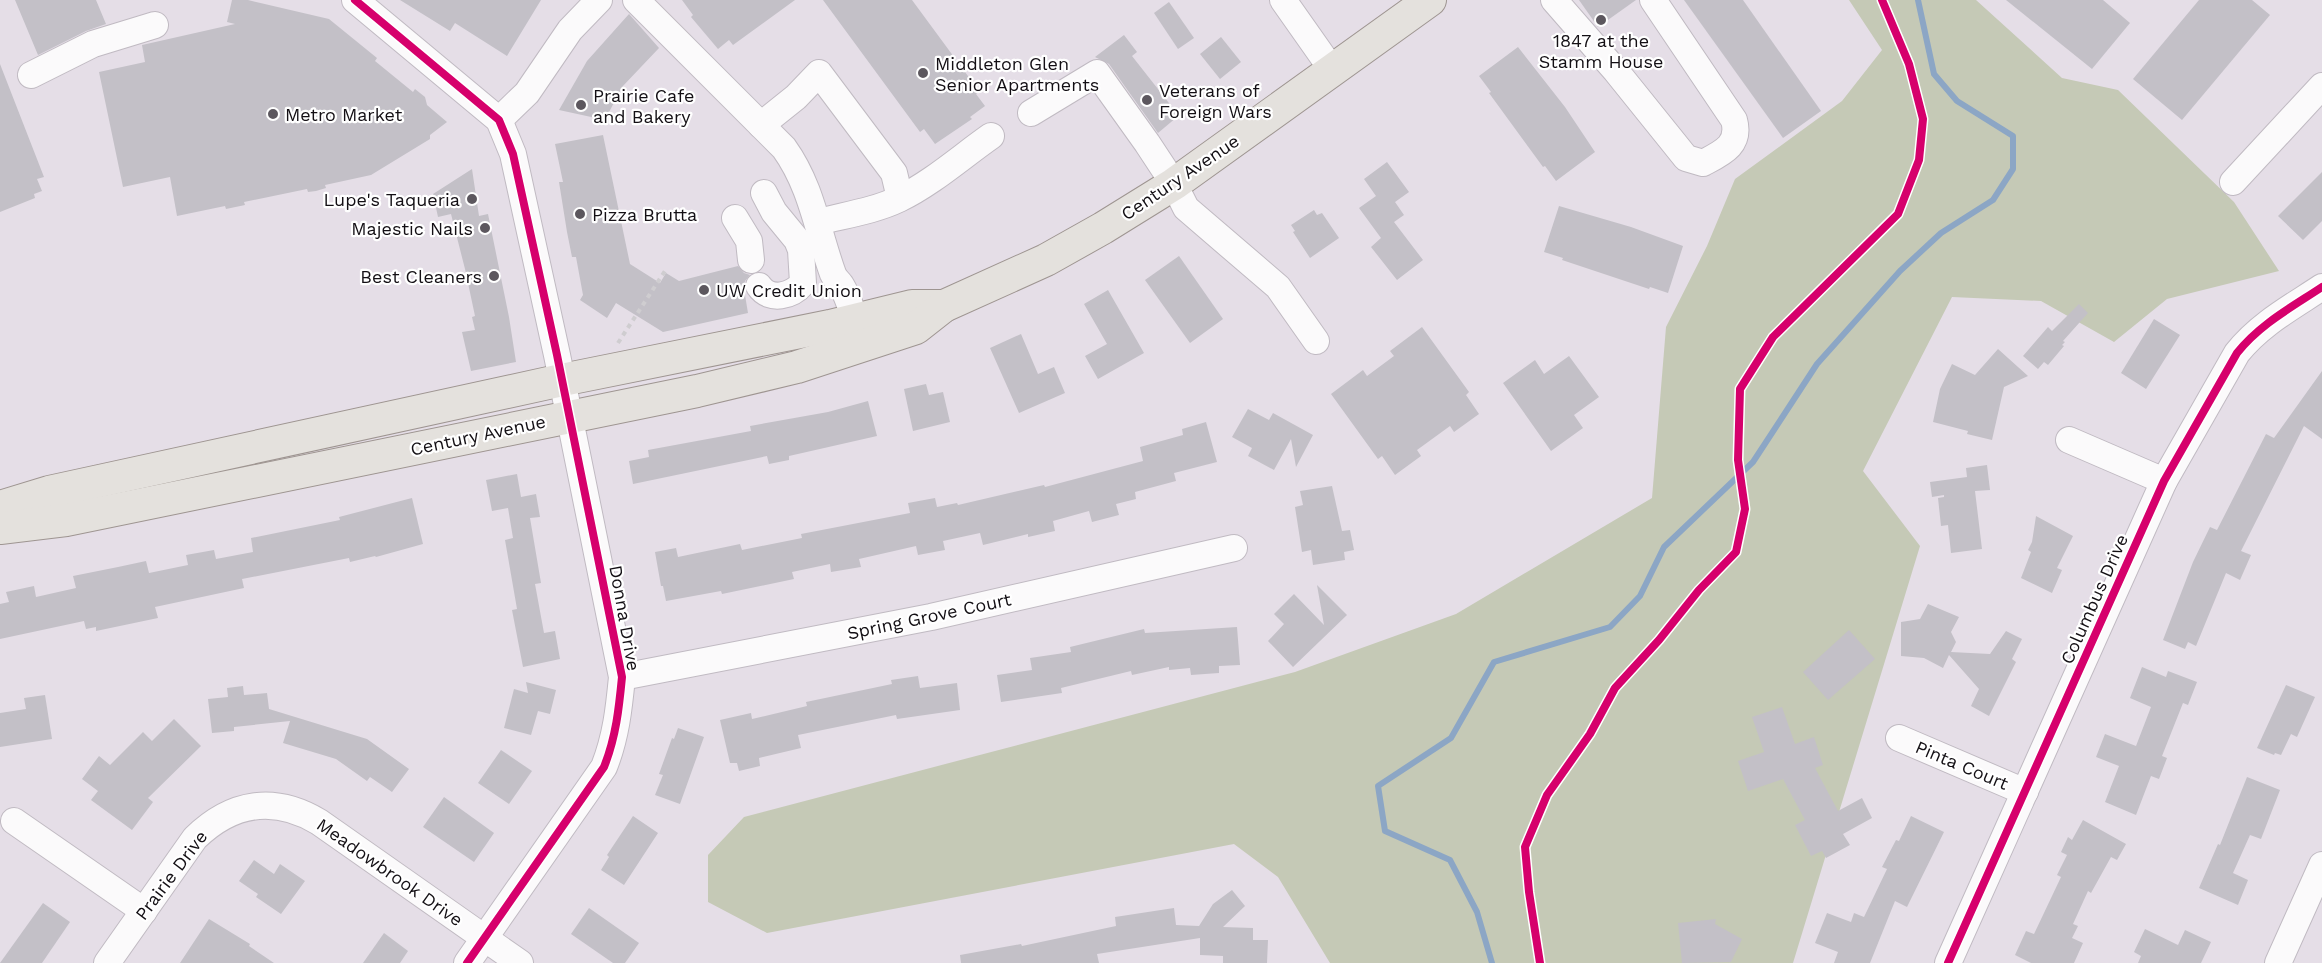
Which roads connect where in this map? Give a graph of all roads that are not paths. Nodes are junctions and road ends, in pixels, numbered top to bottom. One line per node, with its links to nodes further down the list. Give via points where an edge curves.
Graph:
1 (599, 0): 13 (street, via 570,30 527,93)
2 (636, 0): 14 (street)
3 (1284, 0): 9 (street)
4 (1430, 0): 9 (main road, Century Avenue)
5 (1554, 0): 6 (street, via 1686,158 1703,163 1734,142 1734,120)
6 (1653, 0)
7 (358, 1): 13 (street)
8 (155, 25): 10 (street, via 93,44)
9 (1333, 71): 17 (main road, Century Avenue)
10 (31, 75)
11 (2322, 86): 16 (street)
12 (1031, 113): 17 (street, via 1097,73)
13 (499, 120): 28 (street, Donna Drive, via 513,154)
14 (760, 125): 19 (street, via 819,73 894,173); 21 (street, via 796,165)
15 (991, 136): 19 (street)
16 (2233, 182)
17 (1174, 184): 25 (main road, Century Avenue, via 1046,260); 27 (street, via 1186,208 1278,286)
18 (764, 193): 23 (street, via 797,240 803,283 782,296 769,295)
19 (900, 198): 21 (street, via 880,207)
20 (735, 218): 22 (street, via 749,241)
21 (818, 222): 26 (street, via 834,277 850,304)
22 (751, 260)
23 (759, 286)
24 (2322, 287): 31 (street, Columbus Drive, via 2265,324 2241,348)
25 (944, 306): 26 (main road, Century Avenue, via 912,306); 29 (main road, Century Avenue, via 916,328 796,367)
26 (842, 323): 28 (main road, Century Avenue)
27 (1316, 341)
28 (562, 380): 29 (street, Donna Drive); 32 (main road, Century Avenue, via 49,492)
29 (570, 417): 33 (main road, Century Avenue, via 66,520); 35 (street, Donna Drive)
30 (2069, 440): 31 (street)
31 (2164, 481): 37 (street, Columbus Drive)
32 (0, 507)
33 (0, 528)
34 (1234, 548): 35 (street, Spring Grove Court, via 931,617)
35 (622, 677): 42 (street, Donna Drive, via 613,746 604,767)
36 (1899, 738): 37 (street, Pinta Court)
37 (2025, 792): 46 (street, Columbus Drive)
38 (287, 807): 41 (street, Prairie Drive, via 268,805 235,811 206,828); 42 (street, Meadowbrook Drive, via 306,814)
39 (14, 821): 41 (street)
40 (2322, 865): 47 (street)
41 (144, 911): 43 (street, Prairie Drive)
42 (484, 938): 44 (street, Donna Drive); 45 (street, Meadowbrook Drive)
43 (107, 963)
44 (467, 963)
45 (520, 963)
46 (1948, 963)
47 (2278, 963)

